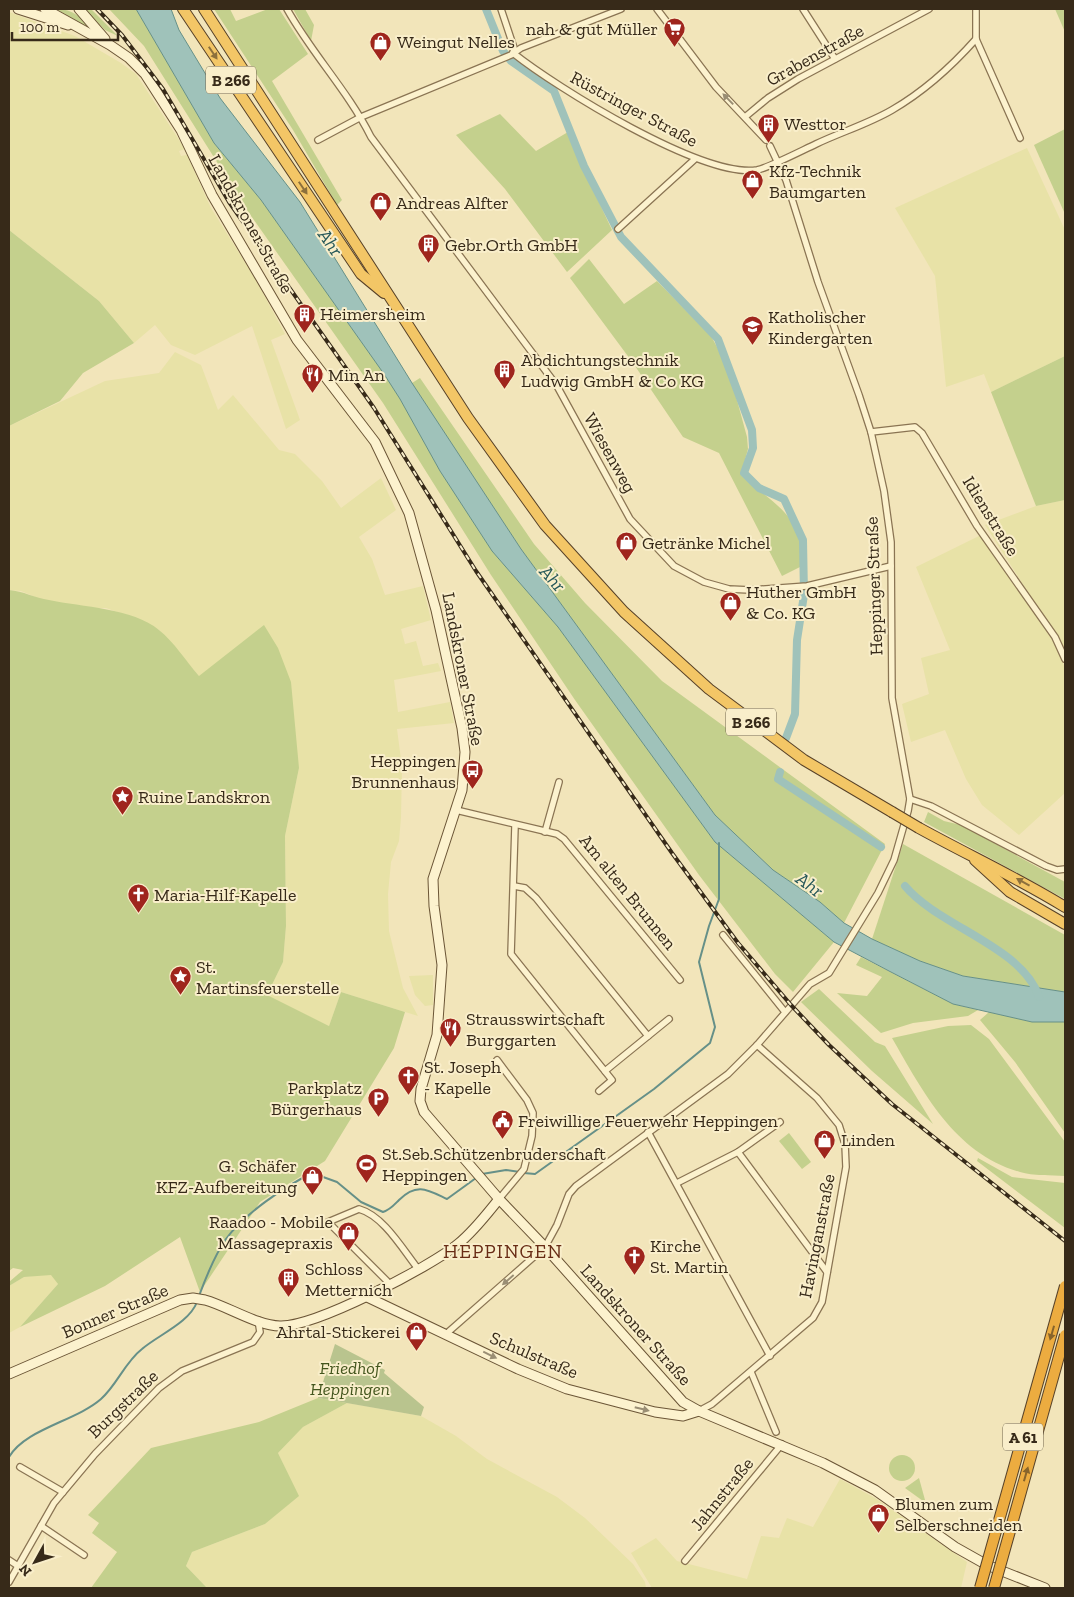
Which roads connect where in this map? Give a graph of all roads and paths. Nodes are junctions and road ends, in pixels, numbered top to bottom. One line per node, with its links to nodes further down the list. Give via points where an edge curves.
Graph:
1 (18, 9): 13 (main road)
2 (45, 9): 13 (main road, Landskroner Straße)
3 (79, 9): 15 (main road)
4 (183, 9): 27 (highway, B 266, one-way to 27, via 361,274)
5 (205, 9): 27 (highway, B 266)
6 (287, 9): 19 (street, Wiesenweg, via 300,33)
7 (501, 9): 16 (street, via 514,48)
8 (621, 9): 16 (street)
9 (657, 9): 18 (street, one-way to 9, via 716,87)
10 (804, 9): 17 (street)
11 (928, 9): 17 (street, Grabenstraße)
12 (976, 9): 14 (street)
13 (87, 32): 15 (main road, Landskroner Straße)
14 (976, 39): 20 (street); 25 (street, Rüstringer Straße, via 959,58 892,111)
15 (110, 45): 33 (main road, Landskroner Straße, via 137,65 167,106 192,149 212,195 297,340 367,430 402,494 418,539 462,728 465,770)
16 (510, 55): 19 (street); 24 (street, Rüstringer Straße, via 632,127)
17 (834, 58): 18 (street, Grabenstraße, via 768,98)
18 (745, 117): 22 (street)
19 (361, 118): 21 (street); 29 (street, Wiesenweg, via 371,137 557,386 623,507 654,547 674,566 688,575 729,589 750,590 804,586)
20 (1020, 138)
21 (318, 140)
22 (766, 140)
23 (770, 146): 25 (street, Heppinger Straße)
24 (696, 159): 25 (street, Rüstringer Straße, via 731,168 758,170); 26 (street)
25 (778, 161): 28 (street, Heppinger Straße)
26 (618, 228)
27 (391, 299): 36 (highway, B 266, bridge, via 520,492 558,540 619,607 674,660 762,730 838,782)
28 (871, 432): 29 (street, Heppinger Straße, via 884,492); 30 (street, Idienstraße, via 914,427 922,433 978,526 1055,637)
29 (891, 566): 32 (street, Heppinger Straße, via 892,698)
30 (1065, 659)
31 (559, 782): 35 (street)
32 (910, 799): 37 (street, via 931,806 1046,866 1057,870); 43 (street, Heppinger Straße, via 899,845 860,924 829,973 810,984)
33 (456, 810): 34 (street, Am alten Brunnen); 54 (main road, Landskroner Straße, via 434,878 434,906 442,965 440,1011 420,1101 424,1112)
34 (515, 826): 35 (street, Am alten Brunnen); 38 (street)
35 (546, 832): 42 (street, Am alten Brunnen, via 564,839)
36 (971, 856): 39 (highway, B 266, one-way to 36); 40 (highway, B 266, via 1010,892)
37 (1065, 868)
38 (514, 886): 45 (street, via 525,888 536,898); 48 (street, via 511,954)
39 (1065, 907)
40 (1065, 924)
41 (722, 935): 43 (street)
42 (680, 980)
43 (784, 1012): 46 (street, Heppinger Straße)
44 (669, 1019): 45 (street)
45 (648, 1036): 48 (street)
46 (757, 1045): 51 (street, Heppinger Straße, via 711,1088); 57 (street, Havinganstraße, via 818,1098 839,1125 845,1144 846,1167)
47 (497, 1060): 54 (street, via 533,1113 532,1136 524,1169)
48 (605, 1071): 49 (street, via 612,1080)
49 (599, 1091)
50 (780, 1122): 52 (street)
51 (648, 1132): 53 (street); 55 (street, Heppinger Straße, via 576,1186 569,1194)
52 (738, 1152): 53 (street); 57 (street)
53 (677, 1183): 64 (street)
54 (499, 1199): 55 (main road, Landskroner Straße); 56 (main road, via 458,1245)
55 (545, 1247): 62 (street, one-way to 62); 67 (main road, Landskroner Straße, via 671,1390)
56 (419, 1270): 58 (main road); 58 (street, via 379,1221 366,1211 359,1208 328,1222)
57 (828, 1272): 64 (street, Havinganstraße, via 822,1302 814,1318)
58 (390, 1284): 60 (main road)
59 (1065, 1286): 78 (highway, A 61, one-way to 78, bridge)
60 (365, 1296): 61 (main road, Bonner Straße, via 293,1325 279,1326); 62 (main road, Schulstraße)
61 (258, 1320): 66 (main road, Bonner Straße, via 195,1299 163,1306); 71 (street, Burgstraße, via 260,1332 253,1342 182,1371 159,1388)
62 (446, 1334): 67 (main road, Schulstraße, one-way to 67, via 567,1389 655,1412 683,1416)
63 (1065, 1334): 79 (highway, A 61, one-way to 63, bridge)
64 (770, 1356): 65 (street, Havinganstraße)
65 (751, 1372): 67 (street, Havinganstraße); 68 (street)
66 (9, 1374)
67 (699, 1411): 69 (main road, Landskroner Straße)
68 (776, 1432)
69 (782, 1444): 75 (street, Jahnstraße); 80 (main road, Landskroner Straße, via 875,1490 986,1565)
70 (20, 1467): 71 (street)
71 (63, 1492): 72 (street, Burgstraße)
72 (41, 1526): 73 (street); 76 (street, Burgstraße)
73 (84, 1555)
74 (9, 1560): 76 (street)
75 (685, 1561)
76 (18, 1566): 77 (street, Burgstraße)
77 (9, 1582)
78 (980, 1588)
79 (994, 1588)
80 (1045, 1588)

